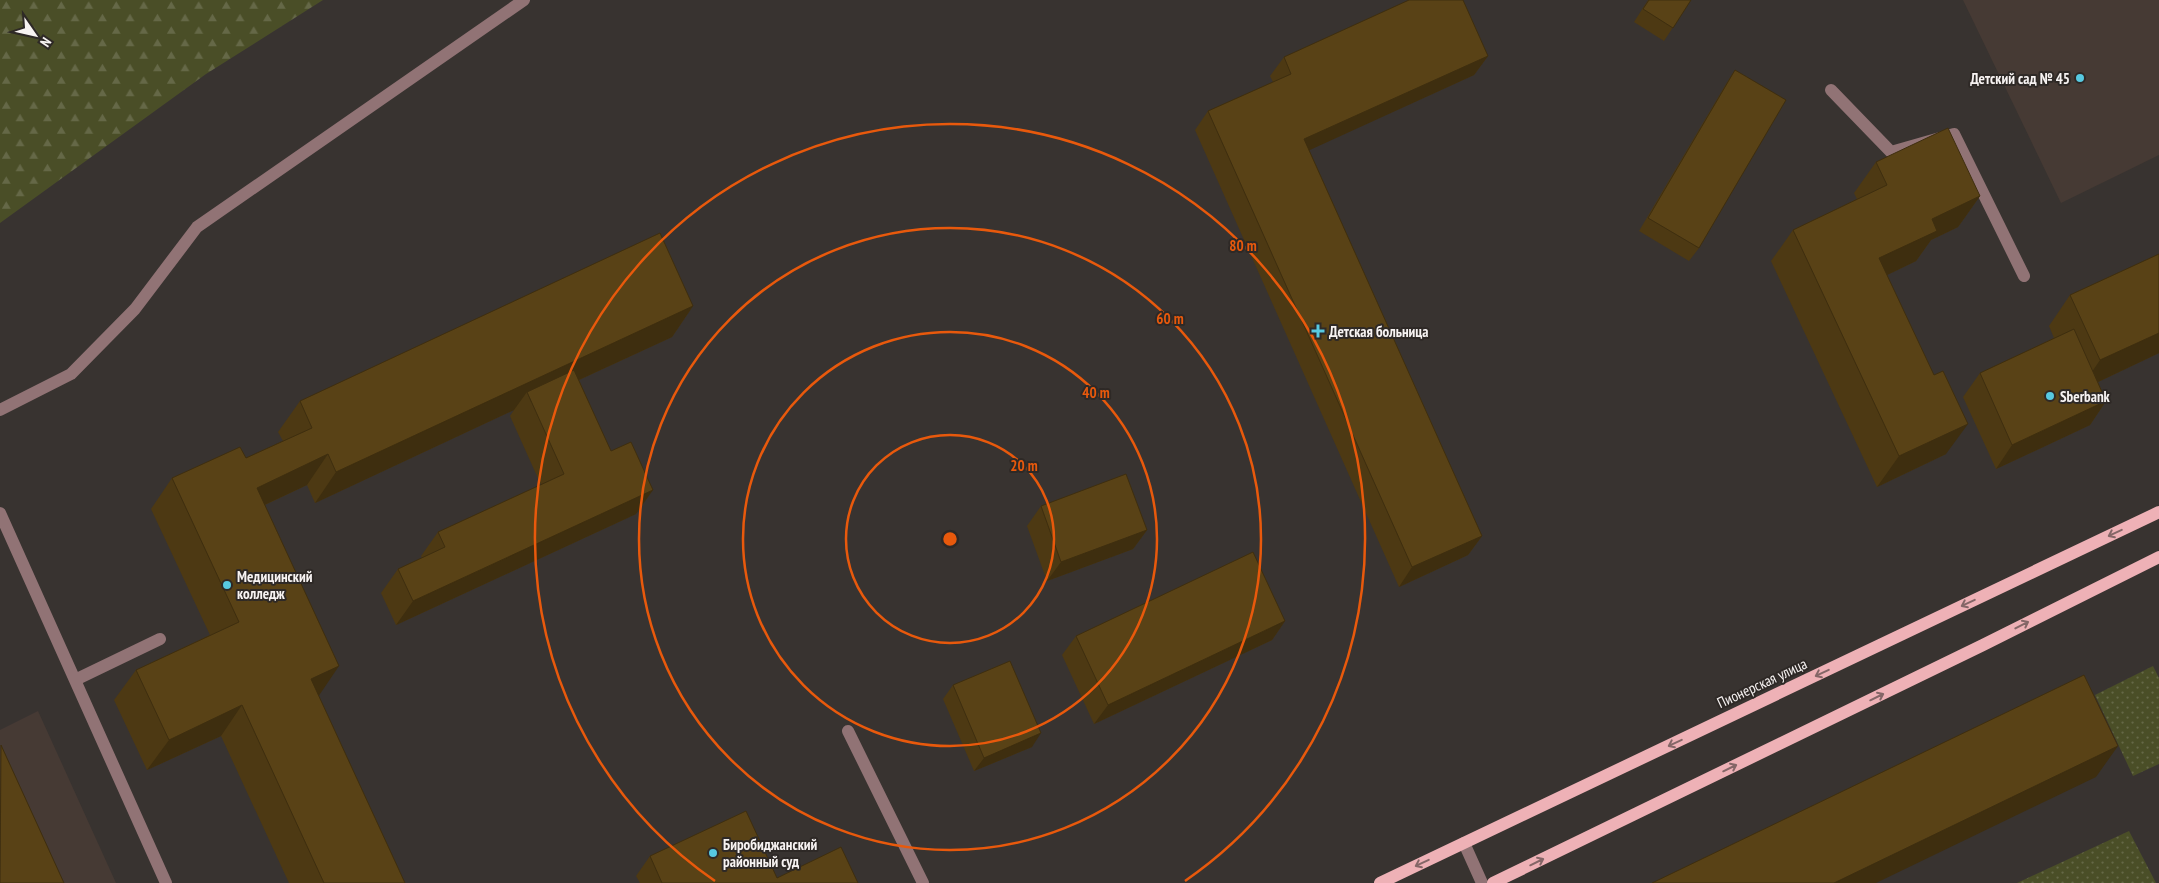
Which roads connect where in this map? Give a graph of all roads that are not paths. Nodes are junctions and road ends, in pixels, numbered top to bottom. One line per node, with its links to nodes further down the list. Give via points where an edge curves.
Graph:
1 (524, 0): 4 (street, via 197,227 135,309 71,374)
2 (1831, 90): 3 (street, via 1890,152 1954,134)
3 (2024, 276)
4 (0, 410)
5 (2159, 512): 11 (main road, Пионерская улица, one-way to 11)
6 (0, 513): 9 (street)
7 (2159, 557): 16 (main road, one-way to 7)
8 (160, 639): 9 (street)
9 (75, 680): 12 (street)
10 (848, 732): 13 (street)
11 (1464, 843): 14 (main road, Пионерская улица, one-way to 14); 15 (street)
12 (166, 883)
13 (923, 883)
14 (1380, 883)
15 (1482, 883)
16 (1493, 883)

